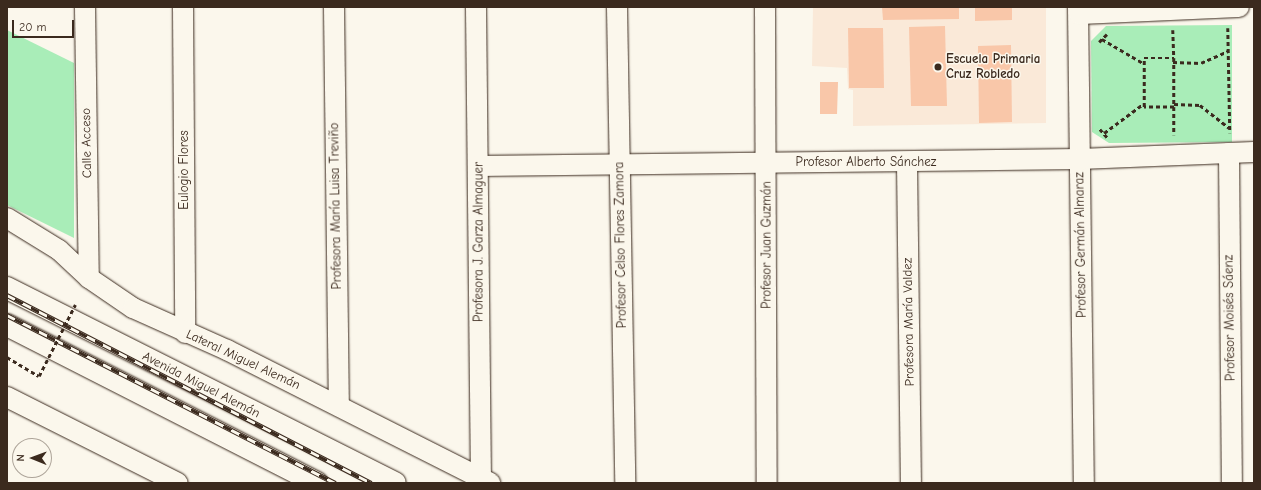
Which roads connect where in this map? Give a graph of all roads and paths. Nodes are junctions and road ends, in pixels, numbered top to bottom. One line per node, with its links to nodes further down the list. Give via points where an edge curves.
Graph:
1 (85, 7): 37 (street, Calle Acceso)
2 (183, 7): 41 (street, Eulogio Flores)
3 (334, 7): 44 (street, Profesora María Luisa Treviño)
4 (476, 7): 35 (street, Profesora J. Garza Almaguer)
5 (617, 7): 34 (street, Profesor Celso Flores Zamora)
6 (765, 7): 32 (street, Profesor Juan Guzmán)
7 (1226, 7): 8 (street); 9 (street)
8 (1239, 7)
9 (1078, 10): 31 (street, Profesor Germán Almaraz)
10 (1228, 27): 17 (path)
11 (1179, 29): 13 (path)
12 (1165, 30): 13 (path)
13 (1173, 30): 18 (path)
14 (1109, 31): 15 (path)
15 (1102, 39): 16 (path); 19 (path)
16 (1094, 47)
17 (1228, 51): 18 (path, via 1201,63); 23 (path)
18 (1173, 60): 19 (path, via 1144,58); 21 (path)
19 (1144, 63): 20 (path)
20 (1144, 104): 21 (path, via 1144,107); 24 (path)
21 (1174, 106): 23 (path, via 1200,105); 27 (path)
22 (1096, 125): 24 (path)
23 (1230, 129): 29 (path)
24 (1104, 133): 25 (path)
25 (1115, 137)
26 (1167, 137): 27 (path)
27 (1174, 137): 28 (path)
28 (1182, 137)
29 (1229, 145): 30 (street, Profesor Alberto Sánchez); 31 (street, Profesor Alberto Sánchez); 53 (street, Profesor Moisés Sáenz)
30 (1254, 152)
31 (1080, 159): 33 (street, Profesor Alberto Sánchez); 52 (street, Profesor Germán Almaraz)
32 (767, 162): 33 (street, Profesor Alberto Sánchez); 34 (street, Profesor Alberto Sánchez); 50 (street, Profesor Juan Guzmán)
33 (907, 162): 51 (street, Profesora María Valdez)
34 (619, 163): 35 (street, Profesor Alberto Sánchez); 49 (street, Profesor Celso Flores Zamora)
35 (478, 166): 45 (street, Profesora J. Garza Almaguer)
36 (7, 218): 37 (street, Lateral Miguel Alemán, via 59,250)
37 (89, 278): 41 (street, Lateral Miguel Alemán, via 133,308)
38 (7, 288): 48 (highway, Avenida Miguel Alemán)
39 (75, 304): 42 (path, bridge, via 39,376)
40 (7, 325): 47 (highway)
41 (185, 333): 44 (street, Lateral Miguel Alemán)
42 (7, 357)
43 (7, 397): 46 (street)
44 (339, 406): 45 (street, Lateral Miguel Alemán)
45 (486, 480)
46 (178, 483)
47 (317, 483)
48 (395, 483)
49 (625, 483)
50 (767, 483)
51 (911, 483)
52 (1084, 483)
53 (1232, 483)

